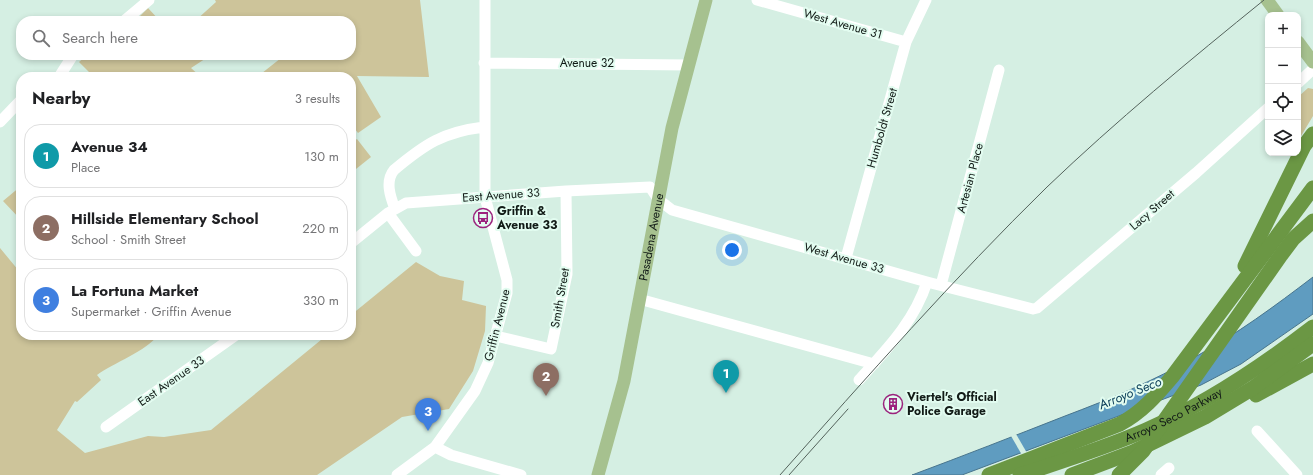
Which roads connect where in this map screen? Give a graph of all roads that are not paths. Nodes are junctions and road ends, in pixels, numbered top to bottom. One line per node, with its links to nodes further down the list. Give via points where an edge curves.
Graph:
1 (149, 0): 8 (street)
2 (485, 0): 13 (street, Griffin Avenue)
3 (706, 0): 14 (main road, Pasadena Avenue)
4 (757, 0): 9 (street, West Avenue 31)
5 (926, 0): 9 (street, Humboldt Street)
6 (1267, 0): 7 (main road)
7 (1276, 12)
8 (130, 16)
9 (906, 42): 32 (street, Humboldt Street)
10 (1301, 46): 12 (main road)
11 (70, 60): 17 (street)
12 (1313, 62)
13 (484, 63): 14 (street, Avenue 32); 22 (street, Griffin Avenue)
14 (689, 65): 27 (main road, Pasadena Avenue, via 672,128)
15 (1313, 69): 18 (street)
16 (999, 70): 34 (street, Artesian Place)
17 (62, 72)
18 (1301, 80)
19 (16, 105): 21 (street)
20 (1265, 111): 36 (street, Lacy Street, via 1090,264)
21 (0, 122)
22 (484, 127): 26 (street, Griffin Avenue); 28 (street, via 450,133 432,141 394,170 391,174)
23 (1313, 134): 37 (highway, via 1304,146 1251,257)
24 (1313, 188): 37 (highway)
25 (566, 191): 26 (street, East Avenue 33); 27 (street, East Avenue 33, via 650,187); 39 (street, Smith Street, via 567,274 551,349)
26 (485, 197): 28 (street, East Avenue 33, via 406,203); 39 (street, Griffin Avenue, via 507,284)
27 (658, 199): 32 (street, West Avenue 33, via 672,210); 35 (main road, Pasadena Avenue)
28 (392, 211): 30 (street, East Avenue 33); 31 (street)
29 (1312, 222): 49 (highway, via 1293,239 1143,451)
30 (356, 239)
31 (416, 251)
32 (846, 258): 33 (street, West Avenue 33)
33 (927, 282): 34 (street, West Avenue 33); 42 (street, via 909,322)
34 (941, 285): 36 (street, West Avenue 33)
35 (639, 299): 42 (street); 52 (main road, Pasadena Avenue, via 624,381)
36 (1033, 309)
37 (1218, 314): 53 (highway, via 1154,399 1138,414 1120,424)
38 (1313, 327): 54 (highway, Arroyo Seco Parkway, via 1284,350 1181,413 1086,454)
39 (496, 336): 48 (street, Griffin Avenue, via 488,363 475,391)
40 (229, 340): 46 (street, East Avenue 33)
41 (1313, 344): 45 (highway, Arroyo Seco Parkway, via 1253,388)
42 (874, 364): 44 (street)
43 (1313, 364): 45 (highway, via 1256,396)
44 (859, 380)
45 (1205, 417): 55 (highway, Arroyo Seco Parkway, via 1132,452)
46 (106, 427)
47 (1257, 431): 56 (street)
48 (435, 447): 50 (street, Griffin Avenue); 51 (street, via 451,455)
49 (1122, 472)
50 (397, 475)
51 (521, 475)
52 (598, 475)
53 (989, 475)
54 (1020, 475)
55 (1072, 475)
56 (1297, 475)

